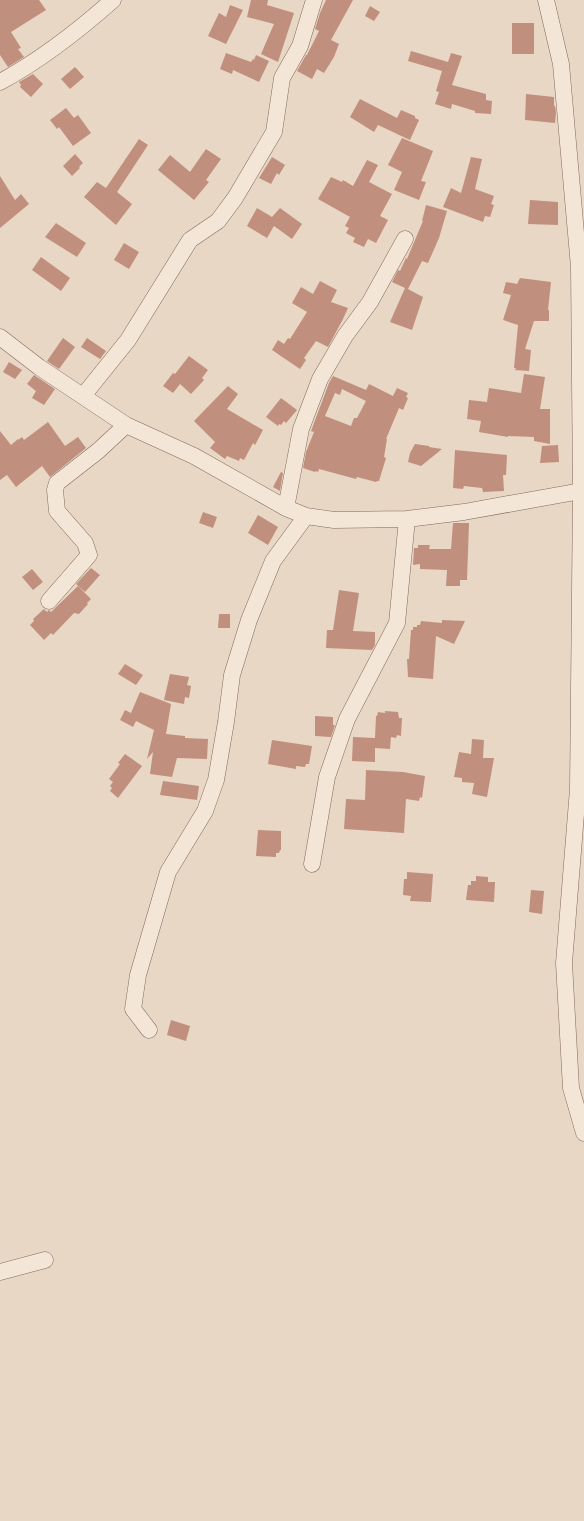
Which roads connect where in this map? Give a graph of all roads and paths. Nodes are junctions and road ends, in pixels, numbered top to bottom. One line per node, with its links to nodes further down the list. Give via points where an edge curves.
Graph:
1 (113, 0): 4 (street, via 59,44)
2 (314, 0): 7 (street, via 300,46 282,78 274,132 235,198 218,221 190,240 128,340)
3 (546, 0): 9 (street, via 561,64 579,267)
4 (0, 82)
5 (406, 238): 11 (street, via 370,302 320,379 301,429)
6 (0, 337): 7 (street)
7 (82, 396): 8 (street)
8 (126, 425): 11 (street, via 194,456); 14 (street, via 57,483 57,511 85,543 89,555)
9 (582, 432): 10 (street)
10 (581, 491): 13 (street, via 464,512); 17 (street, via 578,789 564,963 571,1088)
11 (286, 508): 12 (street)
12 (306, 516): 13 (street, via 334,520); 16 (street, via 272,561 232,675 216,780 205,811 168,872 138,975 133,1009)
13 (407, 519): 15 (street, via 397,623 347,718 327,777)
14 (49, 601)
15 (312, 864)
16 (148, 1030)
17 (584, 1133)
18 (45, 1260): 19 (street)
19 (0, 1272)

